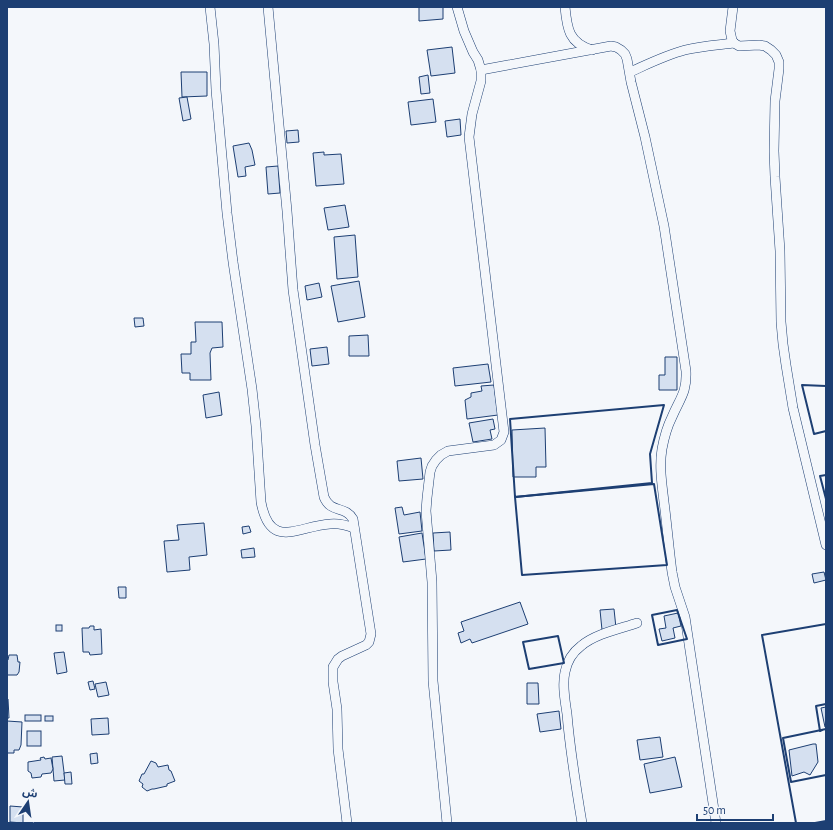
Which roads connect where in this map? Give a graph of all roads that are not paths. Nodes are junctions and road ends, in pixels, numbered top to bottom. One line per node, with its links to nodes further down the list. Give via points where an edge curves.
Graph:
1 (210, 7): 10 (street, via 227,213 252,389 263,511 271,526 284,533 332,524)
2 (268, 7): 10 (street, via 293,290 315,445 324,497 331,507 349,514 353,519)
3 (457, 7): 8 (street, via 464,31)
4 (565, 7): 7 (street, via 569,32 578,44)
5 (733, 7): 6 (street, via 730,31)
6 (734, 43): 9 (street, via 685,50); 11 (street, via 739,46 765,46 776,55 778,62 774,177 780,251 783,344 793,408)
7 (592, 50): 8 (street); 9 (street, via 611,46 621,50 625,54)
8 (481, 70): 14 (street, via 469,137 504,432 501,440 494,445 448,451 442,455 432,466 427,492 426,511 432,582 433,681)
9 (630, 72): 16 (street, via 664,226 686,371 685,389 664,438 661,475 672,572 685,617)
10 (354, 528): 13 (street, via 371,634 366,645 342,656 333,667 338,749)
11 (826, 545)
12 (637, 624): 15 (street, via 588,640 573,654 565,672 564,691 569,740)
13 (347, 823)
14 (447, 823)
15 (582, 823)
16 (716, 823)

